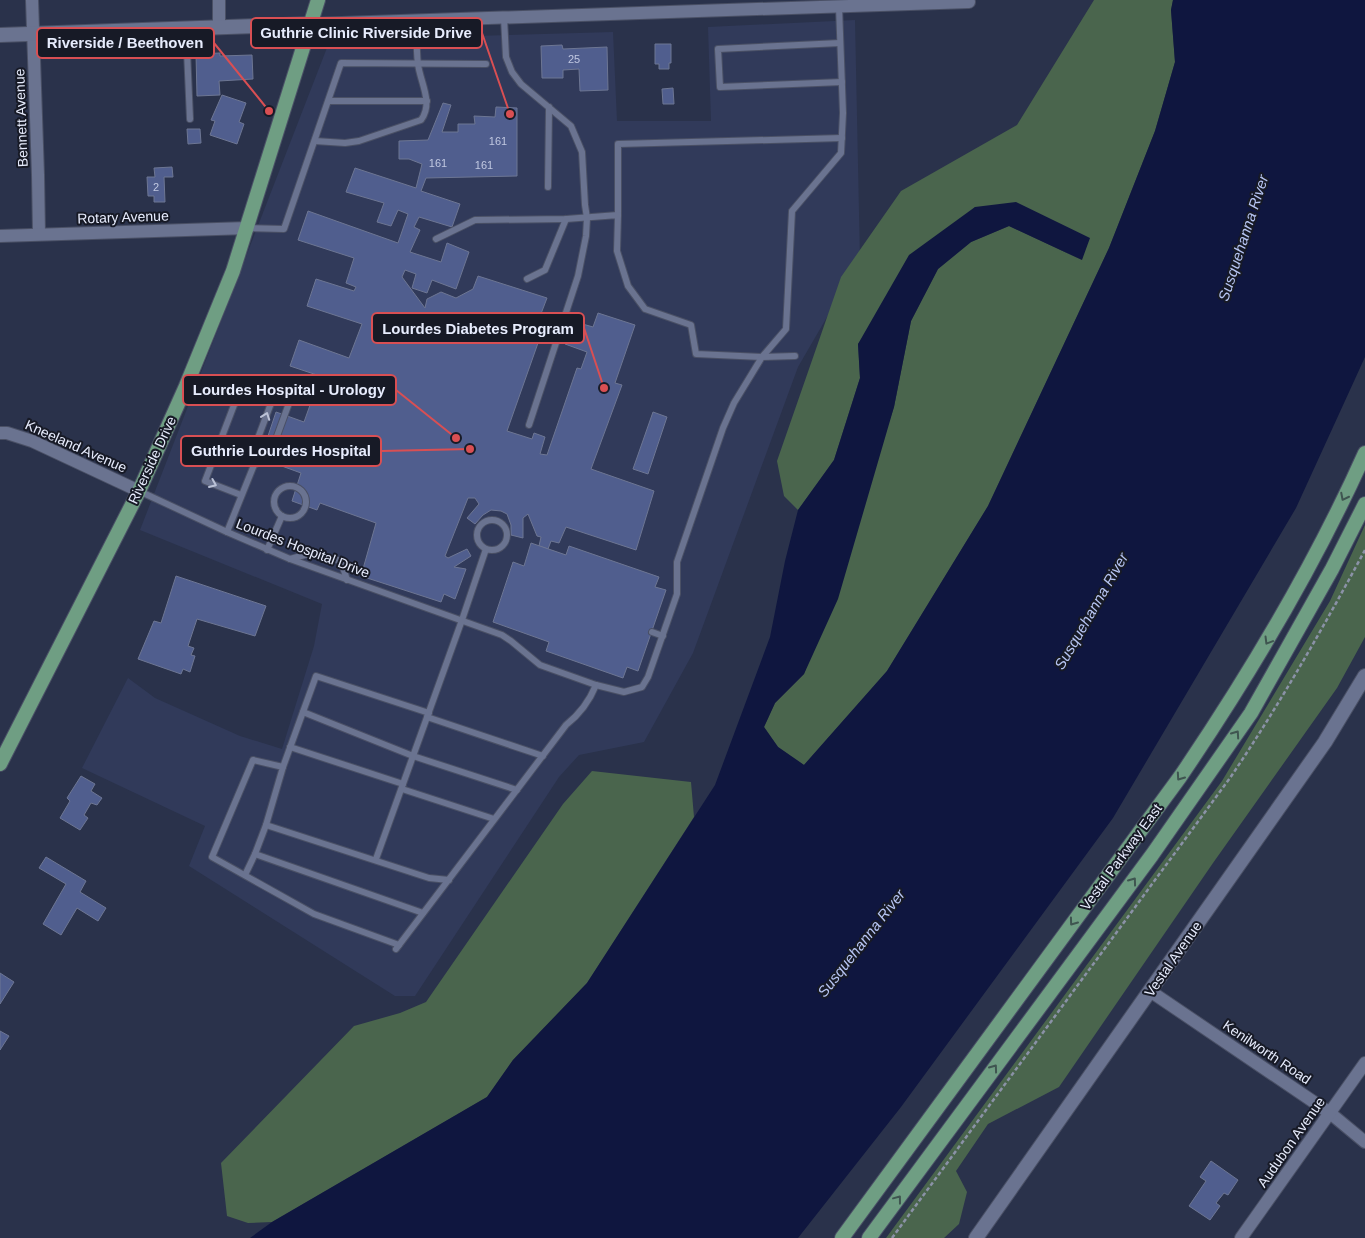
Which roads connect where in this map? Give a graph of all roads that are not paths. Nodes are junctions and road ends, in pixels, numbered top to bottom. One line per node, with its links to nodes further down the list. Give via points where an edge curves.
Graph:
1 (32, 0): 11 (street, Bennett Avenue)
2 (219, 0): 9 (street)
3 (318, 0): 8 (main road, Riverside Drive)
4 (969, 2): 5 (street)
5 (839, 7): 6 (street); 13 (lane)
6 (504, 18): 7 (street); 19 (lane, via 506,57 512,72)
7 (417, 21): 8 (street); 14 (lane)
8 (312, 24): 9 (street); 27 (main road, Riverside Drive)
9 (219, 27): 10 (street)
10 (186, 28): 11 (street); 20 (lane)
11 (33, 34): 12 (street); 28 (street, Bennett Avenue)
12 (0, 35)
13 (840, 43): 16 (lane); 16 (lane, via 718,49 720,87)
14 (418, 64): 15 (lane); 17 (lane, via 341,64); 18 (lane)
15 (486, 64)
16 (842, 82): 21 (lane)
17 (329, 101): 18 (lane); 22 (lane)
18 (427, 101): 22 (lane, via 424,116 417,122 358,141)
19 (549, 108): 23 (lane); 25 (lane, via 571,126 582,152)
20 (190, 119)
21 (842, 138): 24 (lane, via 618,144); 33 (lane, via 841,153 792,211 786,329)
22 (315, 141): 27 (lane, via 284,229)
23 (548, 187)
24 (618, 215): 25 (lane); 33 (lane, via 617,251 628,286 646,310 690,325 696,354)
25 (587, 218): 26 (lane); 35 (lane, via 578,276)
26 (566, 219): 30 (lane, via 475,220); 31 (lane, via 545,270)
27 (248, 228): 28 (street, Rotary Avenue); 39 (main road, Riverside Drive, via 186,386)
28 (39, 234): 29 (street, Rotary Avenue)
29 (0, 236)
30 (436, 239)
31 (527, 279)
32 (795, 356): 33 (lane)
33 (762, 357): 50 (lane, via 723,428 677,562 678,594)
34 (276, 390): 38 (lane, one-way to 34, via 252,454); 38 (lane, via 292,395 269,458); 40 (lane, one-way to 40, via 244,379 205,481)
35 (529, 425)
36 (0, 433): 39 (street, Kneeland Avenue, via 32,441)
37 (1365, 453): 73 (main road, Vestal Parkway East, one-way to 73, via 1320,546 1228,706 1174,785)
38 (254, 465): 40 (lane)
39 (138, 491): 43 (lane, Lourdes Hospital Drive); 58 (main road, Riverside Drive)
40 (242, 495): 43 (lane)
41 (1365, 504): 74 (main road, Vestal Parkway East, one-way to 41, via 1152,855 1251,713)
42 (282, 516): 42 (lane, via 293,518 305,509 306,498 297,487 283,487 276,494 275,508); 45 (lane)
43 (227, 532): 45 (lane, Lourdes Hospital Drive)
44 (486, 549): 44 (lane, via 496,550 507,540 507,530 502,522 487,520 479,527 477,537); 48 (lane)
45 (267, 550): 46 (lane, Lourdes Hospital Drive)
46 (290, 559): 47 (lane, Lourdes Hospital Drive); 47 (lane, via 312,553 340,561)
47 (347, 580): 48 (lane, Lourdes Hospital Drive)
48 (462, 620): 52 (lane, Lourdes Hospital Drive, via 511,640 540,665); 54 (lane)
49 (652, 632): 50 (lane)
50 (663, 636): 52 (lane, Lourdes Hospital Drive, via 642,688 624,692)
51 (1365, 676): 69 (street, Vestal Avenue, via 1325,742)
52 (596, 685): 57 (lane, via 585,707 566,725)
53 (303, 712): 54 (lane, via 316,676); 55 (lane); 56 (lane)
54 (428, 715): 56 (lane); 57 (lane)
55 (290, 747): 59 (lane); 60 (lane)
56 (413, 756): 60 (lane); 61 (lane)
57 (543, 756): 61 (lane)
58 (0, 764)
59 (283, 767): 63 (lane); 66 (lane, via 253,760 212,857)
60 (402, 786): 62 (lane); 65 (lane)
61 (517, 790): 62 (lane)
62 (494, 819): 67 (lane)
63 (266, 825): 64 (lane); 65 (lane)
64 (254, 854): 66 (lane); 68 (lane)
65 (376, 859): 67 (lane, via 429,878)
66 (245, 875): 68 (lane, via 314,914 398,947)
67 (449, 880): 68 (lane)
68 (423, 913)
69 (1150, 991): 71 (street, Kenilworth Road); 75 (street, Vestal Avenue)
70 (1365, 1063): 71 (street, Audubon Avenue)
71 (1330, 1113): 72 (street, Kenilworth Road); 76 (street, Audubon Avenue)
72 (1365, 1142)
73 (842, 1238)
74 (869, 1238)
75 (976, 1238)
76 (1241, 1238)

